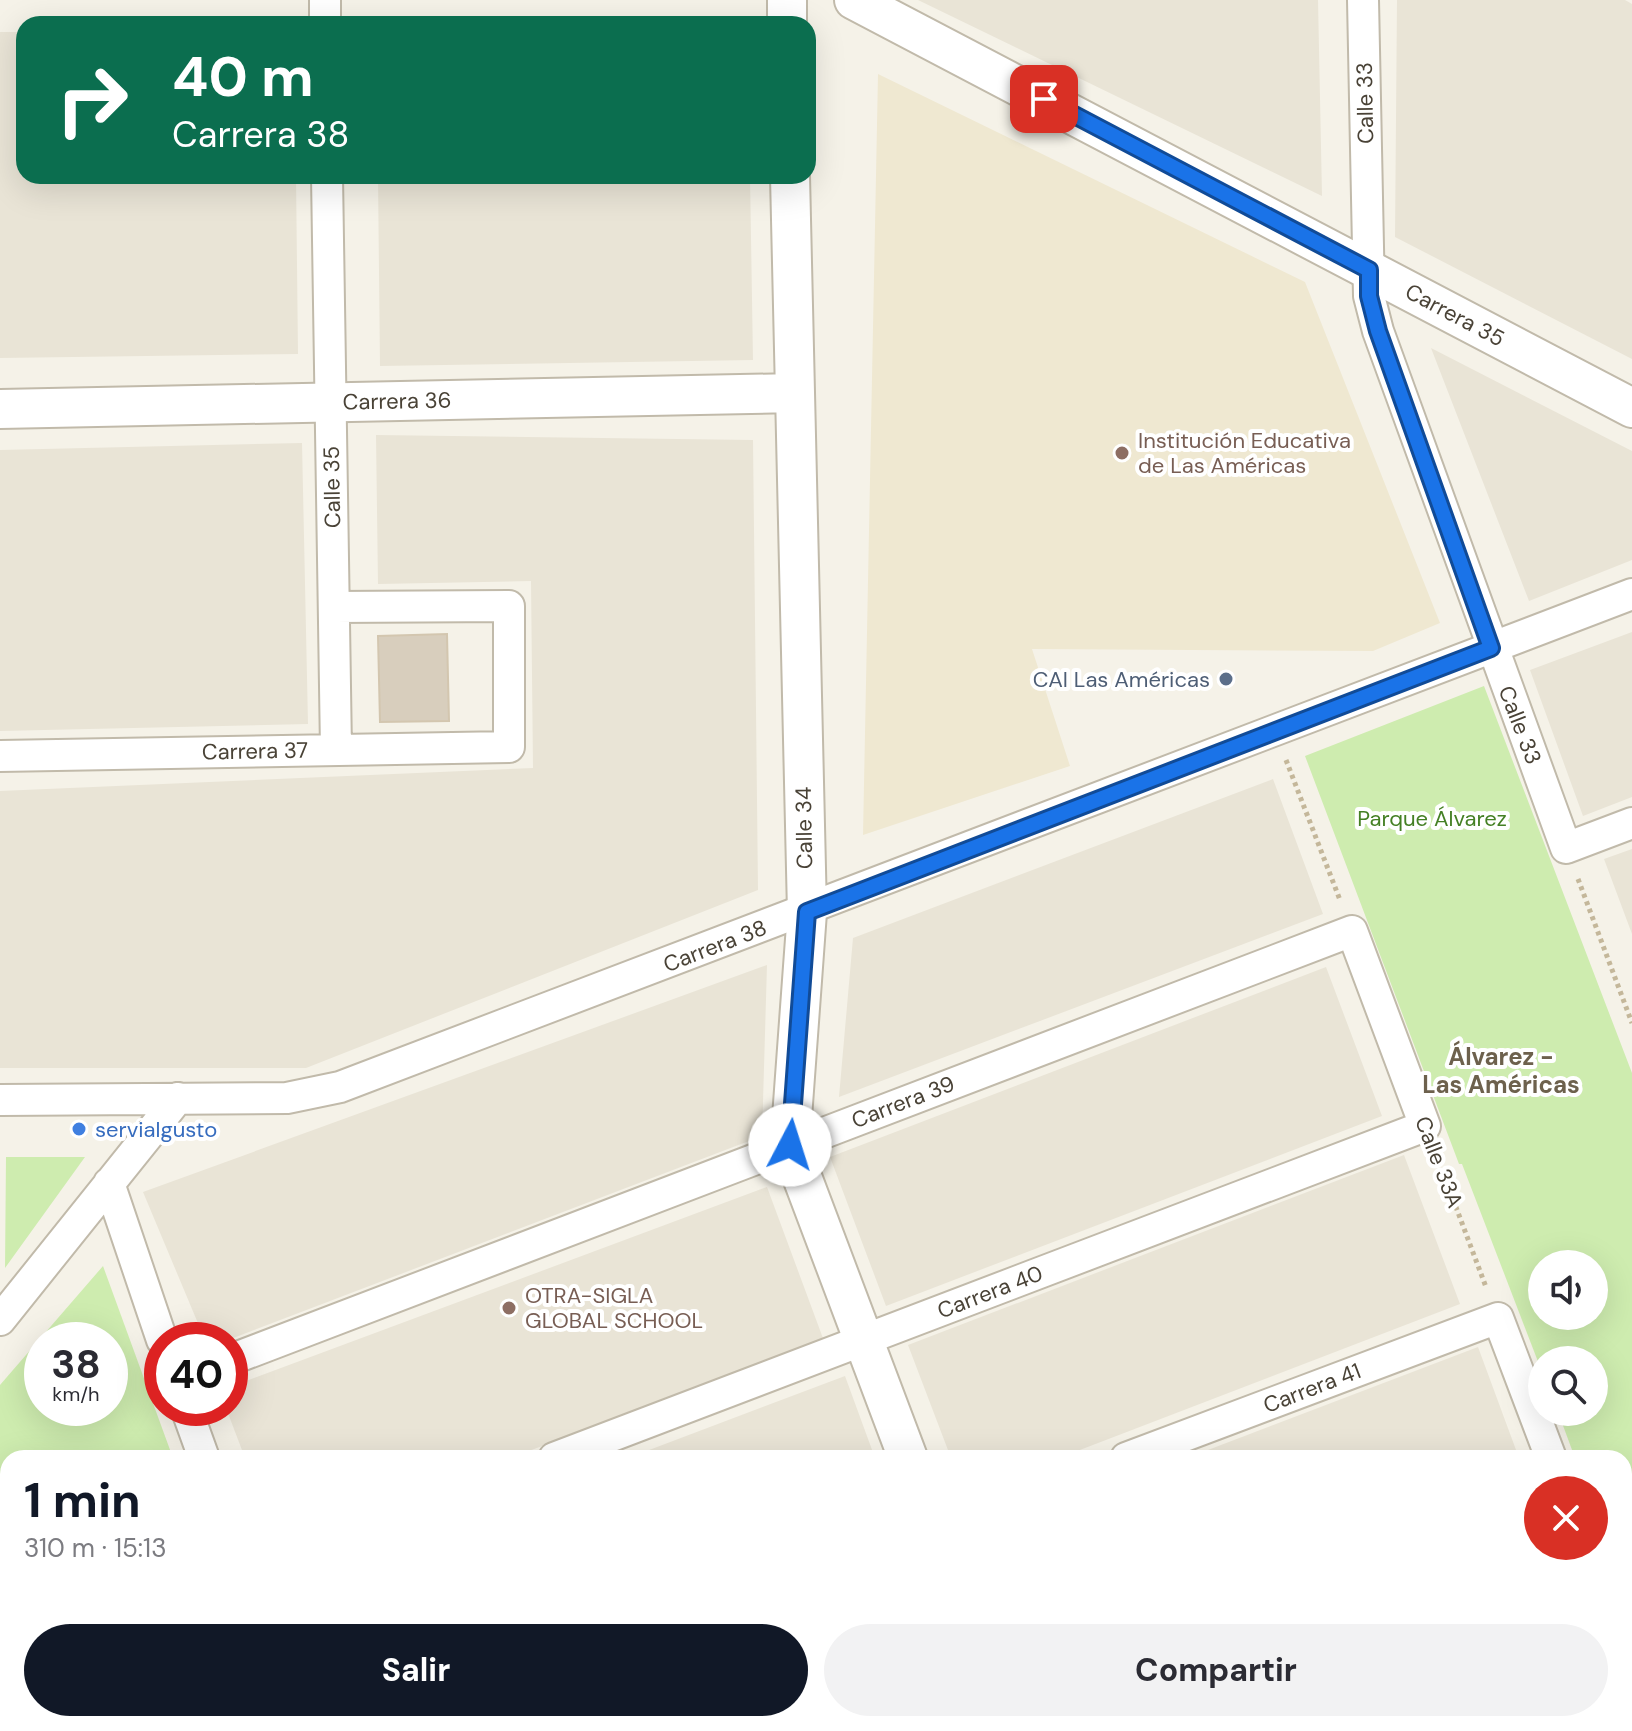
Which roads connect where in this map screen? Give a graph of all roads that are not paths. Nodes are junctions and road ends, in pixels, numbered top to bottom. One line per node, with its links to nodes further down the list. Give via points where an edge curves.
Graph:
1 (854, 0): 5 (street, Carrera 35)
2 (1363, 0): 5 (street, Calle 33)
3 (327, 184): 7 (street, Calle 35)
4 (790, 184): 6 (street, Calle 34)
5 (1369, 270): 8 (street, Carrera 35); 12 (street, Calle 33, via 1378,331)
6 (795, 393): 7 (street, Carrera 36); 16 (street, Calle 34)
7 (330, 402): 9 (street, Carrera 36); 11 (street, Calle 35)
8 (1632, 408)
9 (0, 409)
10 (1632, 594): 12 (street, Carrera 38)
11 (334, 607): 13 (street, Calle 35); 13 (street, Carrera 37, via 509,606 509,747)
12 (1491, 648): 15 (street, Calle 33, via 1566,848); 16 (street, Carrera 38)
13 (336, 750): 14 (street, Carrera 37)
14 (0, 756)
15 (1632, 823)
16 (807, 912): 18 (street, Carrera 38, via 316,1094); 21 (street, Calle 34)
17 (1352, 931): 20 (street, Calle 33A); 21 (street, Carrera 39)
18 (178, 1098): 19 (street, Carrera 38); 22 (street)
19 (0, 1100)
20 (1425, 1126): 25 (street, Carrera 40)
21 (790, 1145): 25 (street, Calle 34); 26 (street, Carrera 39)
22 (109, 1183): 23 (street); 24 (street)
23 (0, 1320)
24 (156, 1322)
25 (863, 1340): 29 (street, Carrera 40); 30 (street, Calle 34)
26 (248, 1353)
27 (192, 1426): 28 (street)
28 (201, 1450)
29 (575, 1450)
30 (905, 1450)
31 (1147, 1450): 32 (street, Carrera 41, via 1498,1318)
32 (1548, 1450)

